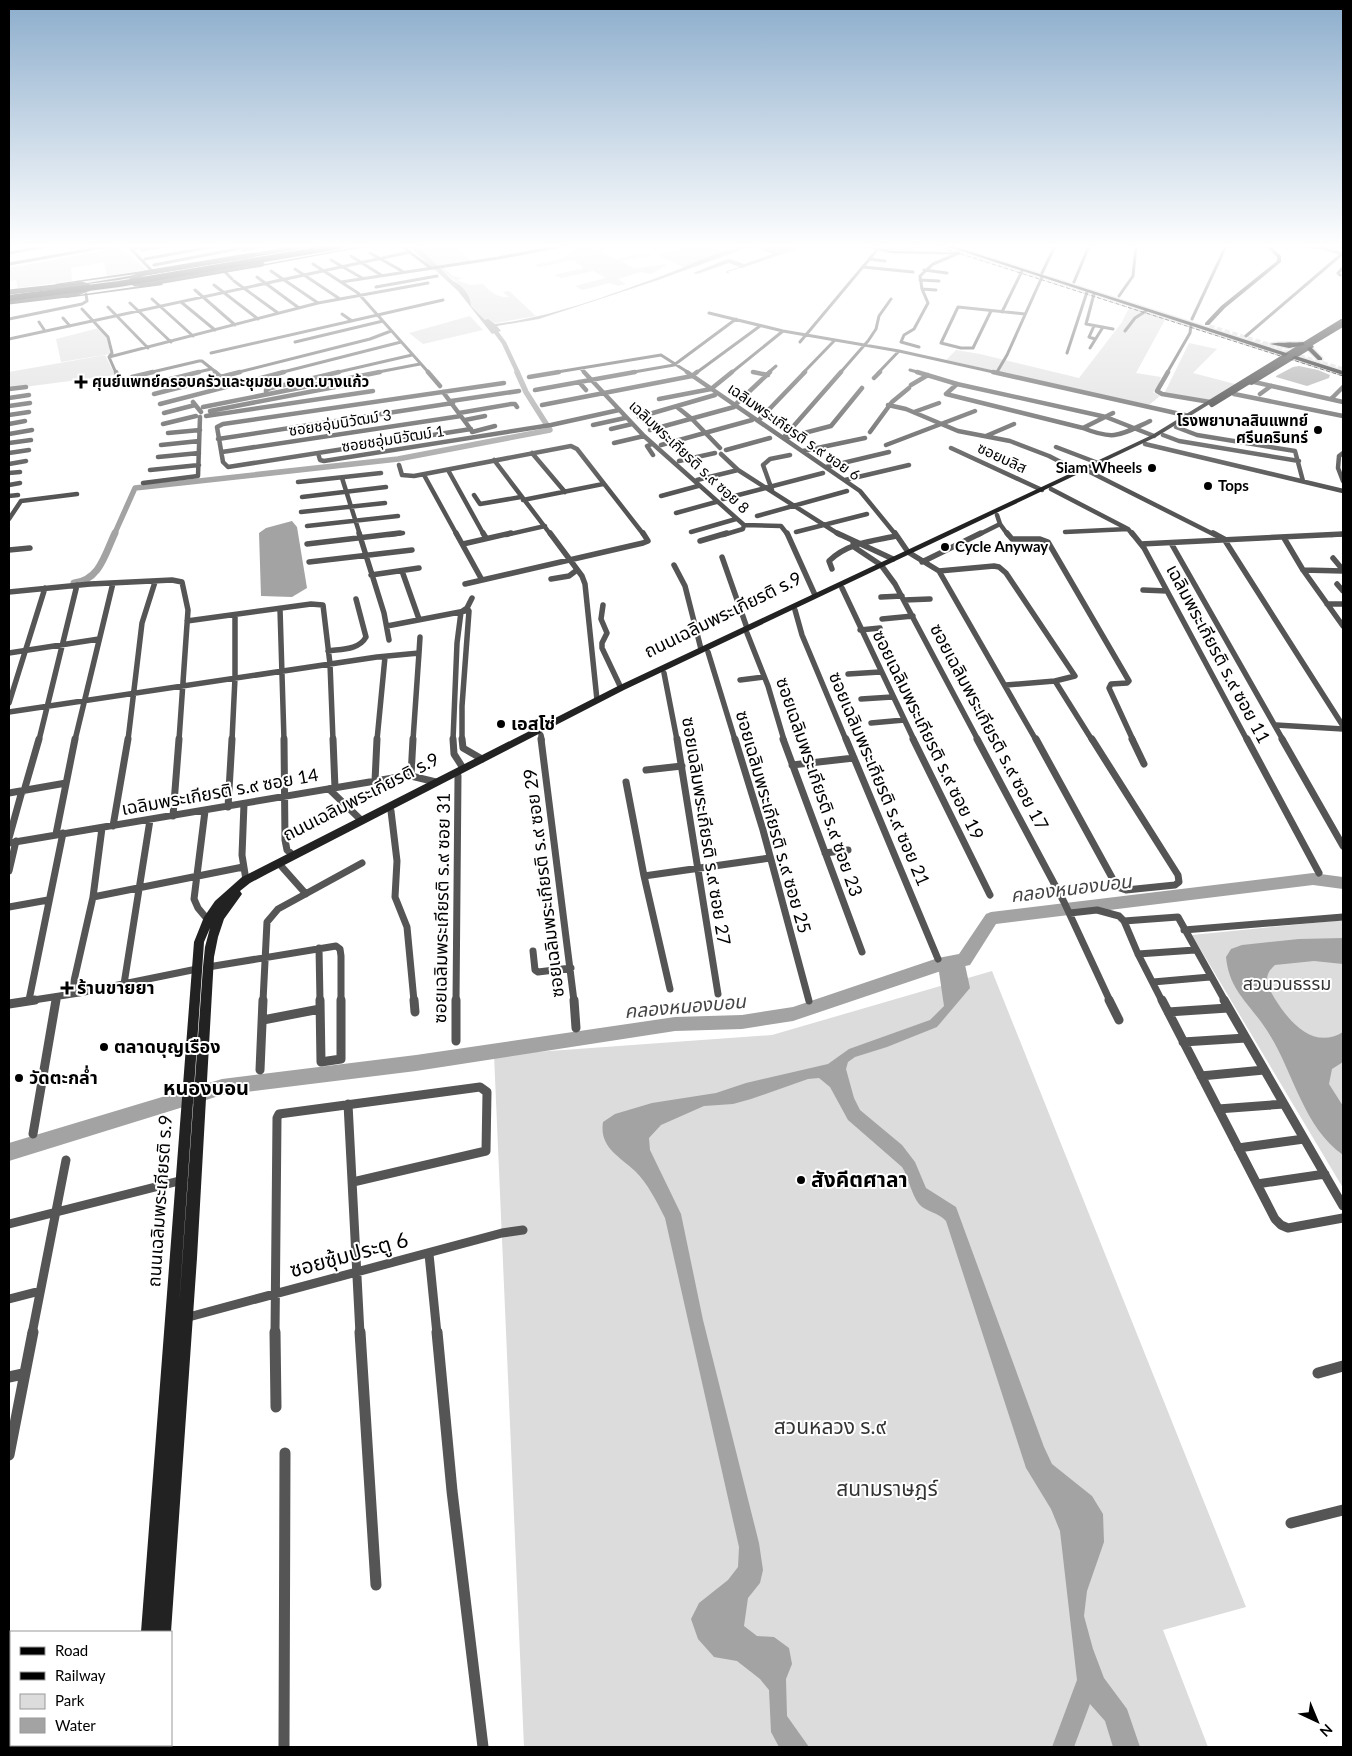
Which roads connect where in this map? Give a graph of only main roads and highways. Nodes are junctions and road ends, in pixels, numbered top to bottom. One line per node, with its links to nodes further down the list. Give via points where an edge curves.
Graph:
1 (1208, 328): 8 (main road, via 1232,338)
2 (1210, 328): 8 (main road)
3 (1330, 328): 6 (main road, ถนนเฉลิมพระเกียรติ ร.9)
4 (1340, 328): 7 (main road, ถนนเฉลิมพระเกียรติ ร.9)
5 (1340, 328): 24 (main road, bridge)
6 (1318, 335): 7 (main road); 9 (main road, ถนนเฉลิมพระเกียรติ ร.9)
7 (1327, 337): 11 (main road, ถนนเฉลิมพระเกียรติ ร.9)
8 (1245, 338): 10 (main road)
9 (1302, 344): 10 (main road); 12 (main road, ถนนเฉลิมพระเกียรติ ร.9)
10 (1272, 347): 12 (main road); 14 (main road); 17 (main road)
11 (1309, 348): 13 (main road, ถนนเฉลิมพระเกียรติ ร.9); 16 (main road)
12 (1292, 350): 13 (main road); 14 (main road, ถนนเฉลิมพระเกียรติ ร.9)
13 (1301, 353): 15 (main road, ถนนเฉลิมพระเกียรติ ร.9); 16 (main road)
14 (1285, 354): 15 (main road); 17 (main road, ถนนเฉลิมพระเกียรติ ร.9)
15 (1294, 357): 18 (main road); 19 (main road, ถนนเฉลิมพระเกียรติ ร.9)
16 (1320, 359): 21 (main road)
17 (1277, 360): 20 (main road, ถนนเฉลิมพระเกียรติ ร.9)
18 (1309, 362): 19 (main road); 23 (main road)
19 (1285, 363): 22 (main road, ถนนเฉลิมพระเกียรติ ร.9)
20 (1268, 365): 22 (main road); 24 (main road, ถนนเฉลิมพระเกียรติ ร.9)
21 (1343, 366): 23 (main road, via 1337,368)
22 (1277, 368): 25 (main road, ถนนเฉลิมพระเกียรติ ร.9)
23 (1343, 373)
24 (1211, 403): 25 (main road, ถนนเฉลิมพระเกียรติ ร.9); 25 (main road, ถนนเฉลิมพระเกียรติ ร.9)
25 (1188, 419): 26 (main road, ถนนเฉลิมพระเกียรติ ร.9); 26 (main road, ถนนเฉลิมพระเกียรติ ร.9)
26 (1156, 436): 27 (main road, ถนนเฉลิมพระเกียรติ ร.9); 27 (main road, ถนนเฉลิมพระเกียรติ ร.9)
27 (1132, 448): 28 (main road, ถนนเฉลิมพระเกียรติ ร.9)
28 (1118, 455): 29 (main road, ถนนเฉลิมพระเกียรติ ร.9); 29 (main road, ถนนเฉลิมพระเกียรติ ร.9)
29 (1084, 471): 30 (main road, ถนนเฉลิมพระเกียรติ ร.9)
30 (1016, 504): 31 (main road, ถนนเฉลิมพระเกียรติ ร.9); 31 (main road, ถนนเฉลิมพระเกียรติ ร.9)
31 (911, 553): 32 (main road, ถนนเฉลิมพระเกียรติ ร.9); 32 (main road, ถนนเฉลิมพระเกียรติ ร.9)
32 (883, 566): 33 (main road, ถนนเฉลิมพระเกียรติ ร.9, via 815,595); 33 (main road, ถนนเฉลิมพระเกียรติ ร.9)
33 (747, 630): 34 (main road, ถนนเฉลิมพระเกียรติ ร.9)
34 (705, 650): 35 (main road, ถนนเฉลิมพระเกียรติ ร.9, via 541,735); 35 (main road, ถนนเฉลิมพระเกียรติ ร.9, via 621,688)
35 (461, 772): 36 (main road, ถนนเฉลิมพระเกียรติ ร.9, via 282,866 236,895 213,930); 36 (main road, ถนนเฉลิมพระเกียรติ ร.9, via 246,880 219,904 208,920 200,942)
36 (202, 968): 37 (main road, ถนนเฉลิมพระเกียรติ ร.9)
37 (194, 1088): 38 (main road, ถนนเฉลิมพระเกียรติ ร.9, via 182,1180); 39 (main road, ถนนเฉลิมพระเกียรติ ร.9, via 199,1104)
38 (149, 1631)
39 (163, 1631)

